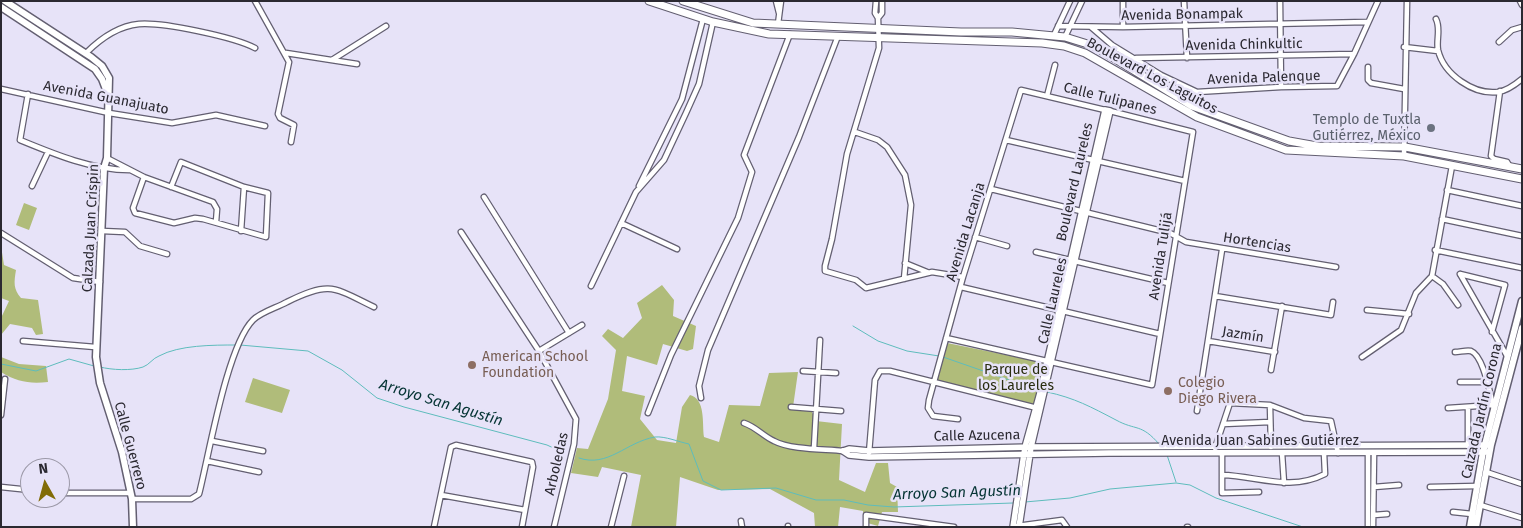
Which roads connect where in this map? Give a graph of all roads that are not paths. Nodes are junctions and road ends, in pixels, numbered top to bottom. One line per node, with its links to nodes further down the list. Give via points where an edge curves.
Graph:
1 (4, 1): 44 (main road, Calzada Juan Crispin)
2 (255, 1): 45 (street)
3 (648, 1): 21 (main road, Boulevard Los Laguitos)
4 (776, 1): 19 (street)
5 (781, 1): 19 (street)
6 (876, 1): 20 (street)
7 (882, 1): 20 (street, via 882,13)
8 (1070, 1): 28 (street)
9 (1082, 1): 29 (street)
10 (1123, 1): 32 (street)
11 (1184, 1): 30 (street)
12 (1280, 1): 26 (street)
13 (1378, 1): 24 (street)
14 (1407, 1): 41 (street)
15 (1520, 1): 17 (street)
16 (687, 2): 25 (main road, Boulevard Los Laguitos, via 736,19)
17 (1522, 5)
18 (1, 7): 66 (main road, Calzada Juan Crispin, via 95,69)
19 (779, 13): 25 (street)
20 (878, 18): 34 (street)
21 (703, 19): 23 (main road, Boulevard Los Laguitos); 93 (street, via 682,99)
22 (1436, 19): 43 (street, via 1439,24)
23 (713, 22): 35 (main road, Boulevard Los Laguitos, via 751,31); 93 (street, via 699,84 686,113 664,160)
24 (1367, 22): 26 (street, Avenida Bonampak); 46 (street)
25 (778, 24): 34 (main road, Boulevard Los Laguitos)
26 (1281, 25): 30 (street, Avenida Bonampak); 47 (street)
27 (386, 26): 50 (street)
28 (1058, 26): 29 (street, Avenida Bonampak); 36 (street)
29 (1071, 26): 31 (street, Avenida Bonampak); 38 (street)
30 (1185, 26): 32 (street, Avenida Bonampak); 49 (street)
31 (1091, 27): 32 (street, Avenida Bonampak); 48 (street, Avenida Palenque)
32 (1123, 27)
33 (1522, 27): 40 (street, via 1512,30)
34 (878, 29): 36 (main road, Boulevard Los Laguitos); 39 (street)
35 (790, 34): 37 (main road, Boulevard Los Laguitos); 171 (street, via 744,155 752,172 738,218 671,354)
36 (1054, 35): 38 (main road, Boulevard Los Laguitos)
37 (838, 36): 39 (main road, Boulevard Los Laguitos); 160 (street, via 799,138 708,350 699,386)
38 (1065, 36): 54 (main road, Boulevard Los Laguitos, via 1094,46)
39 (880, 38): 56 (main road, Boulevard Los Laguitos, via 1064,46 1085,53); 71 (street)
40 (1499, 42)
41 (1404, 47): 43 (street); 59 (street)
42 (256, 48): 44 (street, via 229,37 138,24 100,39)
43 (1438, 50): 63 (street, via 1450,71 1462,81 1480,92)
44 (86, 53): 66 (main road, Calzada Juan Crispin, via 102,66 109,78)
45 (286, 53): 50 (street); 74 (street, via 289,62 278,114 294,125)
46 (1354, 54): 47 (street, Avenida Chinkultic); 58 (street, Avenida Palenque, via 1337,86)
47 (1280, 56): 49 (street, Avenida Chinkultic); 58 (street)
48 (1134, 58): 49 (street, Avenida Chinkultic); 62 (street, Avenida Palenque)
49 (1187, 58)
50 (332, 60): 51 (street)
51 (357, 64)
52 (1055, 66): 65 (street)
53 (1368, 67): 59 (street, via 1368,80 1372,83)
54 (1138, 72): 56 (main road); 67 (main road, Boulevard Los Laguitos)
55 (1522, 75): 63 (street)
56 (1130, 79): 77 (main road, Boulevard Los Laguitos, via 1197,117 1286,150)
57 (1522, 79): 63 (street)
58 (1281, 87): 62 (street, Avenida Palenque)
59 (1404, 88): 75 (street)
60 (1, 89): 64 (street, Avenida Guanajuato)
61 (1021, 90): 65 (street, Calle Tulipanes); 73 (street, Avenida Lacanja)
62 (1197, 92): 67 (street)
63 (1499, 92): 81 (street, via 1491,158 1507,162)
64 (28, 94): 69 (street, Avenida Guanajuato); 76 (street, via 20,140)
65 (1048, 96): 68 (street, Calle Tulipanes)
66 (109, 99): 69 (main road, Calzada Juan Crispin)
67 (1196, 108): 75 (main road, Boulevard Los Laguitos, via 1302,144)
68 (1108, 111): 72 (street, Calle Tulipanes); 79 (street, Boulevard Laureles)
69 (109, 113): 70 (street, Avenida Guanajuato, via 180,123 216,115); 78 (main road, Calzada Juan Crispin)
70 (265, 126)
71 (854, 132): 114 (street, via 878,140 887,147 905,175 911,205); 120 (street, via 847,154 826,271 856,280 866,288)
72 (1193, 132): 87 (street, Avenida Tulijá)
73 (1006, 140): 79 (street); 91 (street, Avenida Lacanja)
74 (291, 142)
75 (1405, 147): 77 (street); 81 (main road, Boulevard Los Laguitos)
76 (48, 152): 82 (street); 88 (street)
77 (1404, 156): 80 (main road, Boulevard Los Laguitos)
78 (107, 158): 82 (main road, Calzada Juan Crispin); 84 (street)
79 (1097, 160): 87 (street); 96 (street, Boulevard Laureles)
80 (1452, 166): 86 (main road, Boulevard Los Laguitos); 92 (street)
81 (1510, 167): 83 (main road, Boulevard Los Laguitos)
82 (104, 168): 84 (street); 100 (main road, Calzada Juan Crispin)
83 (1522, 169)
84 (129, 170): 85 (street)
85 (144, 177): 89 (street); 98 (street, via 133,208 135,213 174,223 195,218)
86 (1522, 179)
87 (1185, 181): 104 (street, Avenida Tulijá)
88 (32, 186)
89 (171, 187): 90 (street, via 181,162); 98 (street, via 213,202 217,209)
90 (244, 187): 101 (street); 101 (street, via 268,192 266,237)
91 (991, 189): 96 (street, Hortencias); 106 (street, Avenida Lacanja)
92 (1447, 190): 95 (street); 97 (street)
93 (636, 192): 99 (street)
94 (484, 197): 137 (street)
95 (1522, 206)
96 (1084, 210): 104 (street, Hortencias); 113 (street, Boulevard Laureles)
97 (1442, 219): 105 (street); 110 (street)
98 (216, 222): 101 (street)
99 (621, 223): 108 (street); 123 (street)
100 (102, 231): 112 (street, via 125,232 140,246); 121 (main road, Calzada Juan Crispin)
101 (241, 232)
102 (461, 232): 145 (street, Arboledas)
103 (1, 233): 121 (street, via 73,278)
104 (1176, 236): 109 (street, Hortencias, via 1186,242); 122 (street, Avenida Tulijá)
105 (1522, 236)
106 (975, 237): 107 (street); 119 (street, Avenida Lacanja)
107 (1007, 246)
108 (677, 249)
109 (1222, 250): 115 (street, Hortencias); 125 (street)
110 (1435, 250): 116 (street); 118 (street)
111 (1036, 252): 113 (street)
112 (167, 254)
113 (1072, 260): 122 (street); 132 (street, Boulevard Laureles)
114 (905, 263): 117 (street); 120 (street)
115 (1336, 267)
116 (1522, 268)
117 (927, 272): 119 (street); 120 (street)
118 (1432, 276): 128 (street, via 1443,284); 133 (street, via 1420,286)
119 (963, 277): 124 (street, Avenida Lacanja)
120 (904, 279)
121 (100, 282): 144 (main road, Calzada Juan Crispin)
122 (1168, 283): 139 (street, Avenida Tulijá)
123 (591, 286)
124 (960, 287): 132 (street); 140 (street, Avenida Lacanja)
125 (1215, 296): 129 (street); 143 (street)
126 (1333, 302): 129 (street, via 1331,315)
127 (1522, 302): 134 (main road, Calzada Jardín Corona)
128 (1458, 305)
129 (1282, 306): 146 (street)
130 (374, 307): 177 (street, via 338,289 321,288 302,294 254,319 236,350)
131 (1367, 310): 133 (street)
132 (1061, 312): 139 (street); 151 (street, Boulevard Laureles)
133 (1409, 314): 150 (street, via 1401,330)
134 (1519, 320): 148 (main road, Calzada Jardín Corona)
135 (582, 325): 137 (street)
136 (1522, 328): 185 (main road, Calzada Jardín Corona)
137 (569, 332): 145 (street)
138 (1492, 332): 138 (street, via 1465,282 1460,274 1504,285); 148 (street)
139 (1160, 334): 151 (street, Avenida Tulijá, via 1152,385)
140 (946, 338): 151 (street); 157 (street, Avenida Lacanja)
141 (820, 340): 154 (street)
142 (23, 341): 144 (street)
143 (1208, 341): 146 (street, Jazmín); 170 (street)
144 (96, 348): 149 (main road, Calzada Juan Crispin)
145 (539, 351): 228 (street, Arboledas, via 577,424)
146 (1275, 352): 152 (street)
147 (1455, 352): 159 (street, via 1469,350 1475,354)
148 (1507, 356): 163 (main road, Calzada Jardín Corona)
149 (96, 357): 214 (main road, Calle Guerrero)
150 (1362, 357)
151 (1049, 362): 165 (street, Boulevard Laureles)
152 (1271, 370)
153 (803, 371): 154 (street)
154 (818, 372): 155 (street); 168 (street)
155 (836, 373)
156 (5, 379): 164 (street)
157 (933, 382): 165 (street); 173 (street, Avenida Lacanja, via 928,408 933,416); 195 (street, via 880,371 875,380)
158 (1460, 382): 159 (street)
159 (1488, 382): 163 (street)
160 (701, 398)
161 (1270, 405): 174 (street); 176 (street, via 1230,403); 188 (street, via 1304,418 1331,421)
162 (791, 407): 168 (street)
163 (1494, 407): 167 (street); 185 (main road, Calzada Jardín Corona)
164 (2, 408): 172 (street)
165 (1038, 408): 179 (street, Boulevard Laureles)
166 (1448, 408): 167 (street)
167 (1468, 408): 178 (street)
168 (816, 409): 169 (street); 182 (street)
169 (842, 411)
170 (1197, 411)
171 (648, 413)
172 (1, 416)
173 (958, 419)
174 (1270, 422): 176 (street); 181 (street)
175 (744, 424): 182 (street, via 773,441)
176 (1223, 424): 183 (street)
177 (212, 441): 189 (street); 198 (street)
178 (1468, 446): 184 (street); 185 (street)
179 (1028, 447): 180 (street, Calle Azucena); 195 (street, Calle Azucena); 197 (street, Boulevard Laureles)
180 (1135, 447): 186 (street, Calle Azucena); 196 (street)
181 (1270, 447): 183 (street); 187 (street)
182 (814, 448): 190 (street)
183 (1215, 448): 186 (street)
184 (1394, 449): 185 (street, Avenida Juan Sabines Gutiérrez); 188 (street); 194 (street, Avenida Juan Sabines Gutiérrez)
185 (1487, 449): 200 (main road, Calzada Jardín Corona); 206 (main road, Calzada Jardín Corona)
186 (1196, 450): 191 (street, Avenida Juan Sabines Gutiérrez); 196 (street, Avenida Juan Sabines Gutiérrez)
187 (1290, 450): 188 (street); 192 (street, Avenida Juan Sabines Gutiérrez); 193 (street, Avenida Juan Sabines Gutiérrez)
188 (1338, 450): 193 (street, Avenida Juan Sabines Gutiérrez); 194 (street, Avenida Juan Sabines Gutiérrez)
189 (263, 451)
190 (843, 451): 195 (street, Calle Azucena, via 849,455)
191 (1222, 453): 192 (street, Avenida Juan Sabines Gutiérrez); 201 (street)
192 (1282, 453): 203 (street)
193 (1324, 453): 203 (street, via 1325,474 1310,482)
194 (1371, 453): 208 (street); 215 (street)
195 (869, 454): 197 (street, Avenida Juan Sabines Gutiérrez)
196 (1136, 454): 197 (street, Avenida Juan Sabines Gutiérrez)
197 (1026, 455): 224 (street, Boulevard Laureles)
198 (207, 460): 199 (street); 214 (street, via 196,498)
199 (259, 472)
200 (1486, 472): 204 (street); 216 (main road, Calzada Jardín Corona)
201 (1222, 475): 203 (street, via 1243,475); 211 (street, via 1222,494)
202 (624, 476): 229 (street)
203 (1284, 483)
204 (1522, 484)
205 (1399, 485): 208 (street)
206 (1477, 486): 209 (street); 220 (main road, Calzada Jardín Corona)
207 (1, 487): 210 (street)
208 (1374, 487): 215 (street)
209 (1430, 487)
210 (20, 489)
211 (1259, 492)
212 (70, 494): 214 (street)
213 (441, 495): 217 (street); 217 (street, via 453,445 532,462); 226 (street)
214 (131, 496): 225 (main road, Calle Guerrero)
215 (1371, 502): 221 (street); 232 (street)
216 (1480, 505): 222 (street); 235 (main road, Calzada Jardín Corona)
217 (525, 510): 227 (street)
218 (1454, 512): 220 (street)
219 (1387, 514): 221 (street)
220 (1472, 514): 234 (main road, Calzada Jardín Corona)
221 (1374, 515): 233 (street)
222 (1522, 518)
223 (1066, 525): 224 (street, via 1062,520)
224 (1015, 526)
225 (133, 527)
226 (434, 527)
227 (522, 527)
228 (554, 527)
229 (611, 527)
230 (866, 527): 231 (street, via 866,515)
231 (954, 527)
232 (1368, 527)
233 (1374, 527)
234 (1470, 527)
235 (1476, 527)

